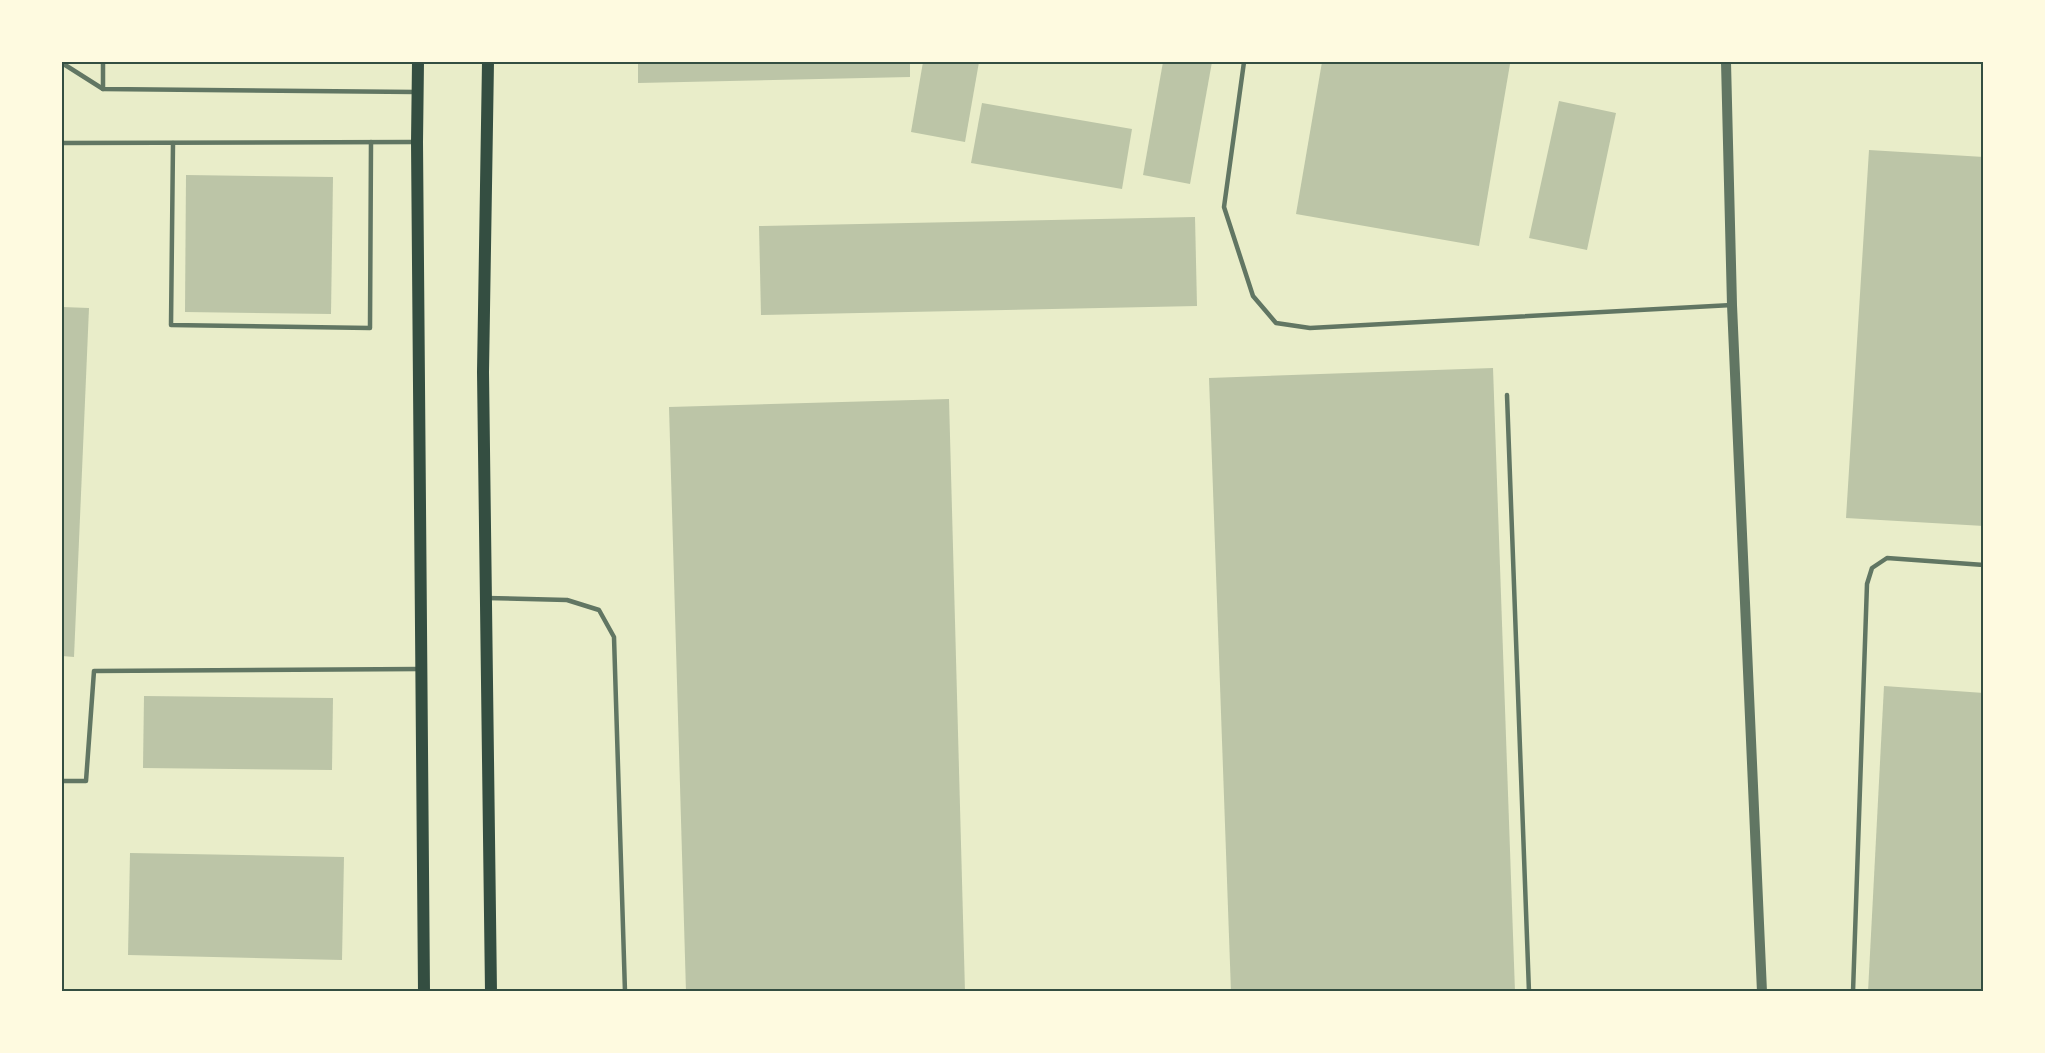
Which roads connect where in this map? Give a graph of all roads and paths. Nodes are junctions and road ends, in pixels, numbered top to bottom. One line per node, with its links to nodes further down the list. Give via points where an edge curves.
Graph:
1 (103, 62): 7 (lane)
2 (418, 62): 8 (main road)
3 (488, 62): 16 (main road, via 483,372)
4 (1244, 62): 13 (lane, via 1224,207 1253,296 1276,324 1311,328)
5 (1726, 62): 13 (street)
6 (62, 63): 7 (lane)
7 (103, 89): 8 (lane)
8 (418, 92): 10 (main road)
9 (371, 142): 10 (lane); 12 (lane); 12 (lane, via 370,327 171,325)
10 (417, 142): 17 (main road)
11 (62, 143): 12 (lane)
12 (173, 143)
13 (1732, 305): 23 (street)
14 (1507, 395): 22 (lane)
15 (1983, 565): 24 (lane, via 1887,558 1872,568 1867,584)
16 (486, 598): 20 (main road); 21 (lane, via 567,600 599,610 614,637)
17 (422, 669): 18 (lane, via 94,671 86,781); 19 (main road)
18 (62, 781)
19 (424, 992)
20 (491, 992)
21 (625, 992)
22 (1529, 992)
23 (1762, 992)
24 (1853, 992)

